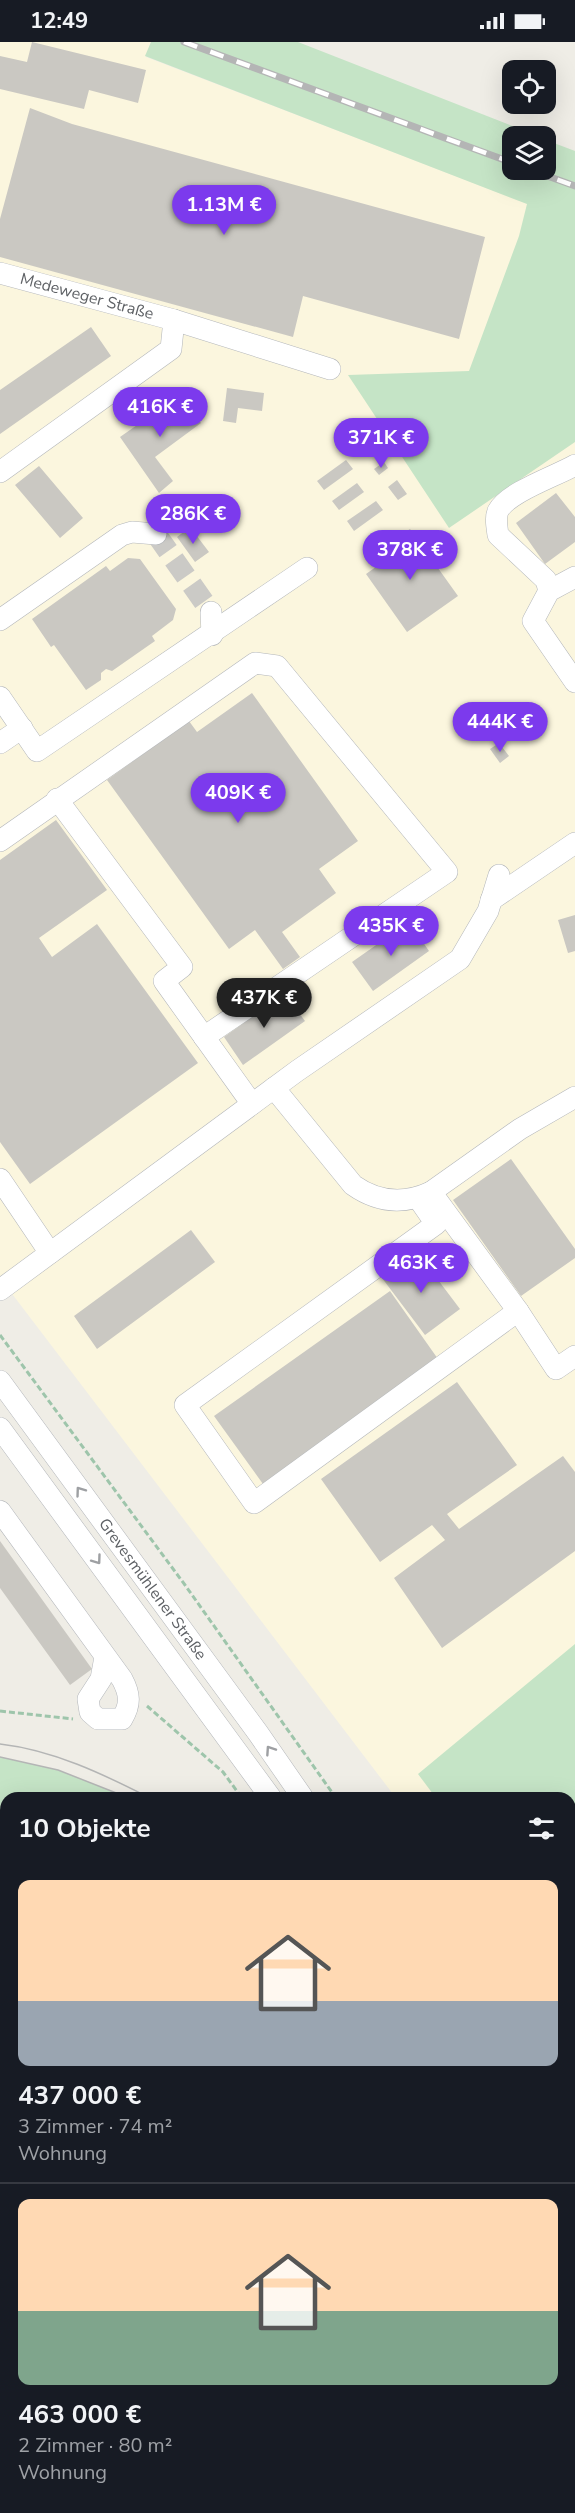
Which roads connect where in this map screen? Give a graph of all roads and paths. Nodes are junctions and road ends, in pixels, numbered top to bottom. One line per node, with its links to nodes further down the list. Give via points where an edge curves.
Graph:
1 (0, 273): 2 (street, Medeweger Straße)
2 (174, 320): 3 (street, Medeweger Straße); 5 (street, via 171,349)
3 (330, 369)
4 (575, 465): 9 (street, via 517,494 497,513 498,535 546,580)
5 (0, 472)
6 (156, 534): 11 (street, via 122,535)
7 (307, 568): 12 (street)
8 (575, 577): 9 (street)
9 (549, 591): 13 (street, via 534,621)
10 (211, 612): 12 (street)
11 (0, 620)
12 (212, 635): 15 (street, via 37,751)
13 (575, 682)
14 (0, 697): 15 (street)
15 (22, 728): 16 (street)
16 (0, 743)
17 (57, 800): 18 (street); 22 (street, via 182,967 164,981); 22 (street, via 255,663 277,666 447,872)
18 (0, 841)
19 (575, 843): 21 (street)
20 (499, 875): 21 (street)
21 (491, 900): 23 (street, via 460,959)
22 (204, 1037): 25 (street)
23 (274, 1088): 25 (street); 27 (street, via 353,1185 367,1195 384,1200)
24 (575, 1097): 27 (street, via 520,1129)
25 (252, 1104): 28 (street)
26 (0, 1179): 28 (street)
27 (424, 1195): 30 (street); 30 (street, via 436,1224 185,1405 254,1503)
28 (50, 1253): 29 (street)
29 (0, 1290)
30 (518, 1311): 32 (street, via 556,1369)
31 (0, 1335): 43 (path, via 178,1575)
32 (575, 1356)
33 (0, 1381): 42 (street, Grevesmühlener Straße, one-way to 33)
34 (0, 1428): 41 (street, Grevesmühlener Straße, one-way to 41)
35 (0, 1511): 36 (street)
36 (105, 1657): 37 (street); 39 (street, via 101,1679 88,1699 90,1712)
37 (128, 1689): 39 (street, via 129,1702 122,1719); 40 (path, via 223,1772)
38 (0, 1711): 39 (path)
39 (98, 1719)
40 (238, 1792)
41 (267, 1792)
42 (299, 1792)
43 (332, 1792)

